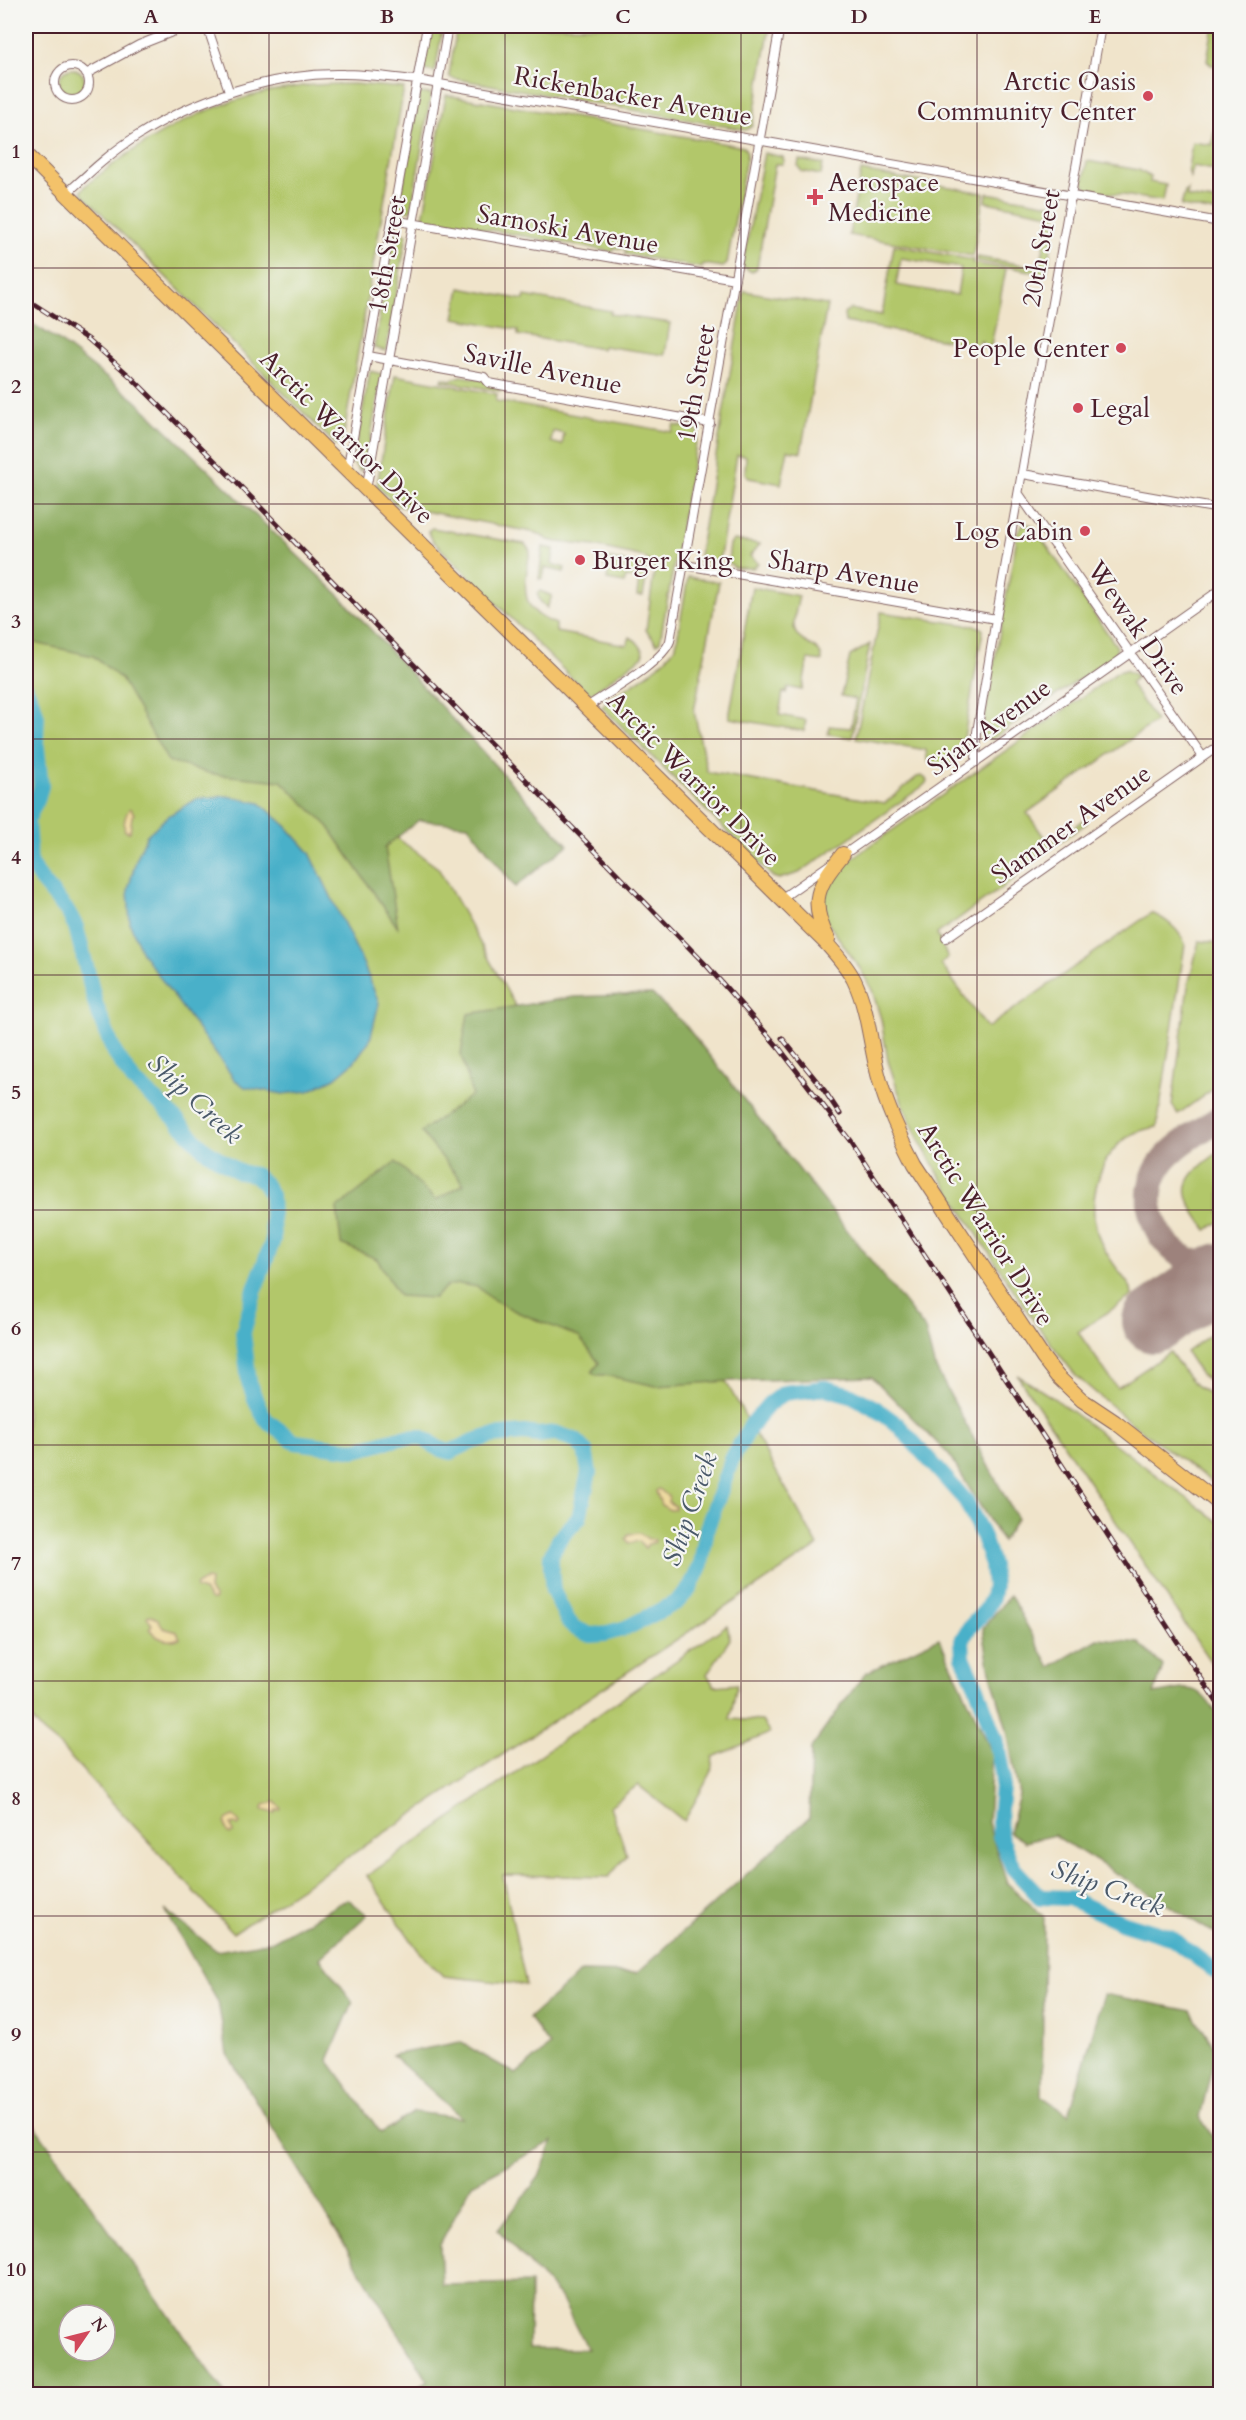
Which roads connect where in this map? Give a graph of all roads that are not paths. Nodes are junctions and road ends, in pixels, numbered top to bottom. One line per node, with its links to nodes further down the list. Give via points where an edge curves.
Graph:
1 (187, 26): 7 (street, via 139,45)
2 (207, 26): 10 (street)
3 (427, 26): 8 (street, 18th Street)
4 (448, 26): 9 (street, 18th Street)
5 (780, 26): 11 (street, 19th Street)
6 (1101, 26): 14 (street, 20th Street)
7 (86, 74): 7 (street, via 78,67 61,69 55,79 56,90 69,100 80,98 89,84)
8 (417, 80): 9 (street, Rickenbacker Avenue); 10 (street, Rickenbacker Avenue, via 343,74 292,78); 15 (street, 18th Street)
9 (438, 84): 11 (street, Rickenbacker Avenue); 17 (street, 18th Street)
10 (229, 92): 13 (street, Rickenbacker Avenue, via 136,136)
11 (761, 139): 14 (street, Rickenbacker Avenue); 18 (street, 19th Street)
12 (26, 154): 13 (main road, Arctic Warrior Drive)
13 (66, 194): 22 (main road, Arctic Warrior Drive)
14 (1072, 195): 16 (street, Rickenbacker Avenue); 23 (street, 20th Street)
15 (393, 220): 17 (street, Sarnoski Avenue); 19 (street, 18th Street)
16 (1221, 222)
17 (414, 224): 18 (street, Sarnoski Avenue); 20 (street, 18th Street)
18 (735, 279): 21 (street, 19th Street)
19 (368, 357): 20 (street, Saville Avenue); 22 (street, 18th Street)
20 (389, 360): 21 (street, Saville Avenue); 24 (street, 18th Street)
21 (710, 423): 27 (street, 19th Street)
22 (347, 471): 24 (main road, Arctic Warrior Drive)
23 (1023, 474): 25 (street, 20th Street); 26 (street)
24 (366, 490): 31 (main road, Arctic Warrior Drive)
25 (1019, 494): 29 (street, 20th Street); 30 (street, Wewak Drive)
26 (1221, 509)
27 (685, 565): 29 (street, Sharp Avenue); 31 (street, 19th Street, via 667,647 656,660)
28 (1221, 590): 30 (street, Sijan Avenue)
29 (996, 619): 34 (street, 20th Street, via 977,732)
30 (1130, 652): 33 (street, Wewak Drive); 34 (street, Sijan Avenue)
31 (587, 707): 36 (main road, Arctic Warrior Drive)
32 (1221, 745): 33 (street, Slammer Avenue)
33 (1203, 757): 37 (street, Slammer Avenue)
34 (976, 762): 35 (street, Sijan Avenue)
35 (843, 854): 36 (street, Sijan Avenue); 38 (main road, via 823,879 817,894 816,911)
36 (782, 898): 38 (main road, Arctic Warrior Drive)
37 (946, 938)
38 (836, 954): 39 (main road, Arctic Warrior Drive, via 862,1000 885,1099 915,1164 1043,1358 1082,1400)
39 (1221, 1504)

